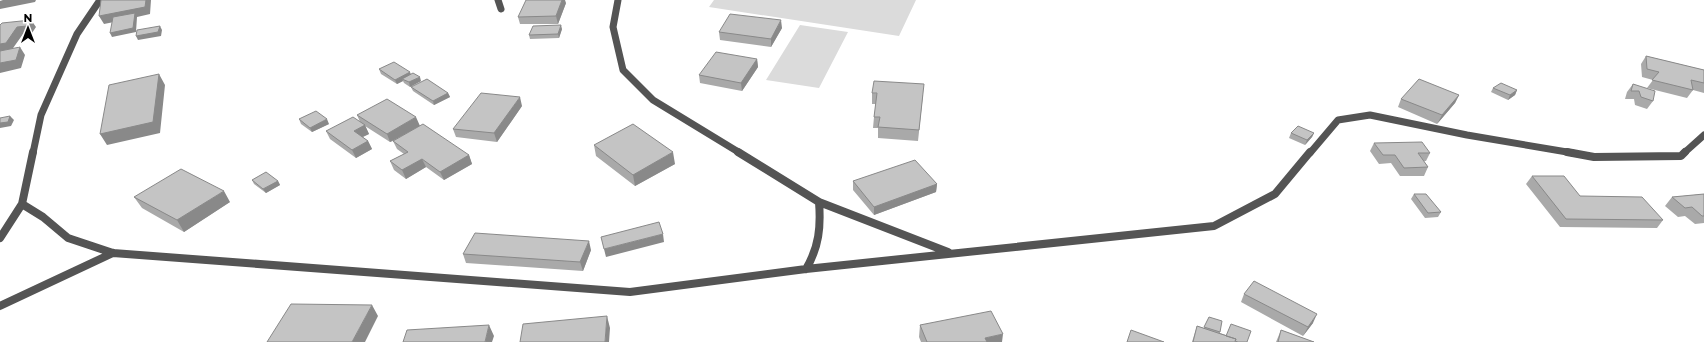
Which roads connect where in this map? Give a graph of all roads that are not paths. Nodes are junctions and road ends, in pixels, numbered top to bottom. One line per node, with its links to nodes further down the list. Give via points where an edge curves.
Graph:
1 (100, 0): 7 (street, via 77,34 41,115)
2 (498, 0): 4 (street)
3 (618, 0): 6 (street, via 613,28 623,70 653,100)
4 (501, 9)
5 (1704, 135): 10 (street, via 1680,156 1594,157 1370,115 1338,120 1275,194 1214,226)
6 (819, 202): 10 (street); 11 (street, via 822,226 815,255)
7 (22, 204): 8 (street); 9 (street, via 43,216 68,238)
8 (0, 238)
9 (112, 253): 11 (street, via 630,292); 12 (street)
10 (949, 253): 11 (street)
11 (806, 269)
12 (0, 306)

